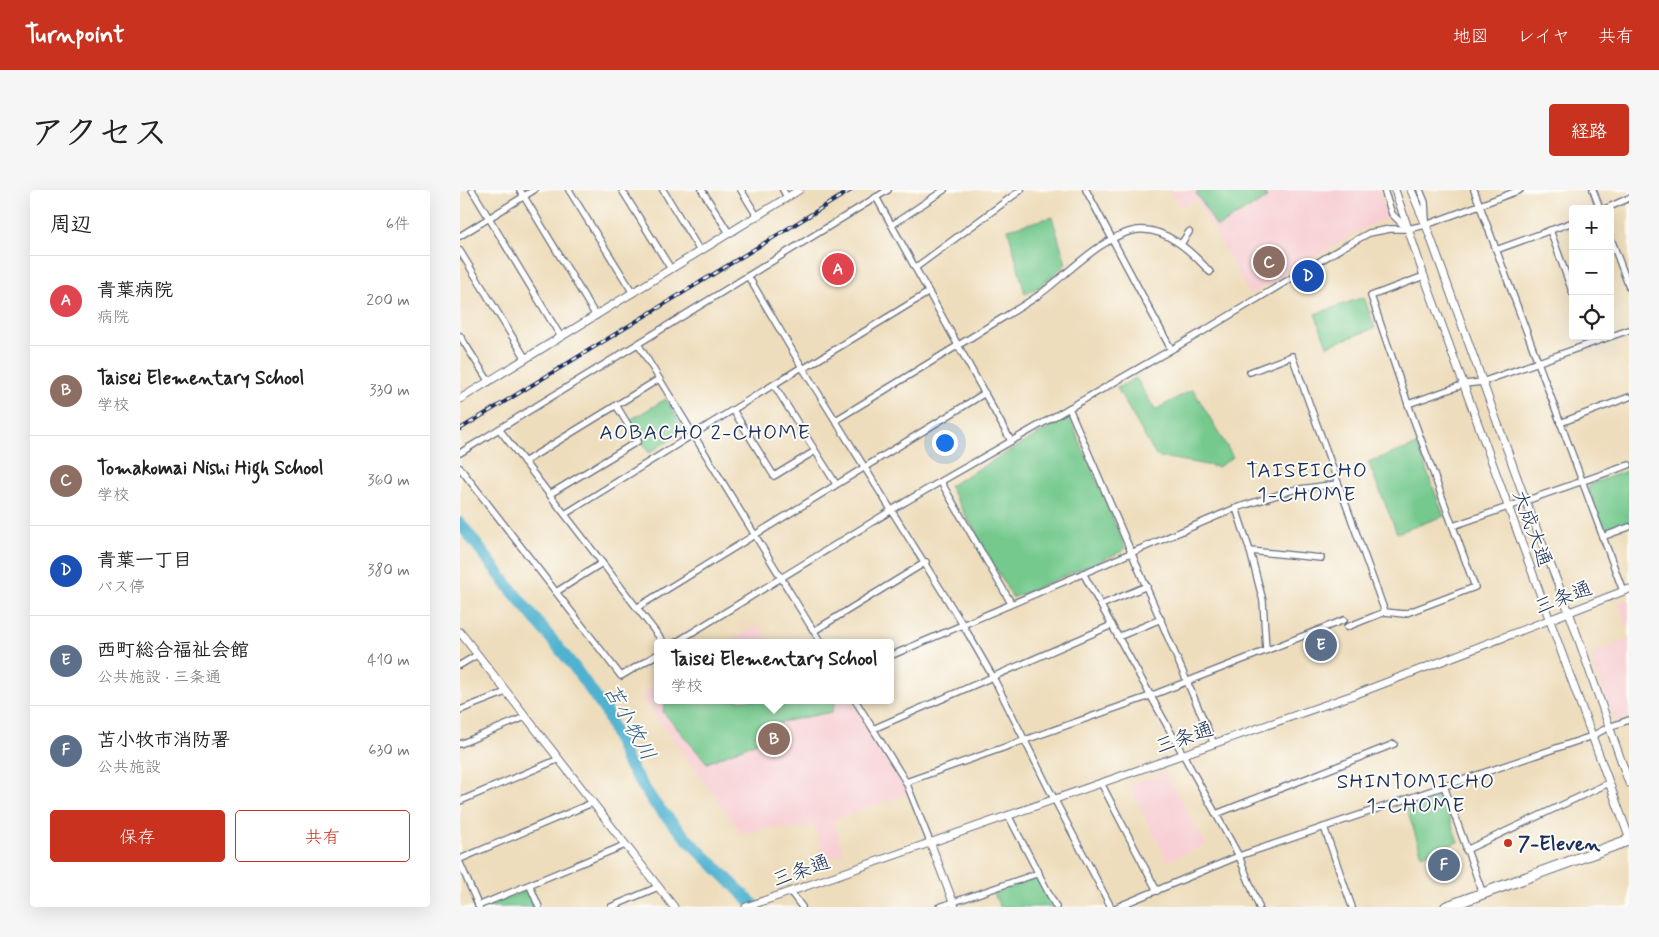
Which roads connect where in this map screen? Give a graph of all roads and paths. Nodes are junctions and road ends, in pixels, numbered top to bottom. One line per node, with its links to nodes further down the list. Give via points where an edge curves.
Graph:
1 (472, 190): 30 (street)
2 (520, 190): 22 (street)
3 (534, 190): 22 (street)
4 (569, 190): 53 (street)
5 (663, 190): 43 (street)
6 (702, 190): 37 (street)
7 (741, 190): 29 (street)
8 (783, 190): 23 (street)
9 (799, 190): 23 (street)
10 (888, 190): 24 (street)
11 (944, 190): 32 (street)
12 (1021, 190): 45 (street)
13 (1086, 190): 39 (street)
14 (1384, 190): 34 (street, via 1392,214)
15 (1395, 190): 34 (street, 大成大通)
16 (1411, 190): 33 (street, 大成大通)
17 (1420, 190): 33 (street, via 1425,202)
18 (1474, 190): 26 (street)
19 (1520, 190): 26 (street)
20 (1593, 190): 27 (street)
21 (625, 191): 46 (street)
22 (524, 196): 30 (street); 54 (street)
23 (787, 197): 29 (street)
24 (876, 197): 32 (street); 48 (street)
25 (1629, 198): 28 (street)
26 (1480, 205): 33 (street); 42 (street)
27 (1599, 205)
28 (1614, 205)
29 (758, 216): 37 (street)
30 (489, 218): 38 (street); 57 (street)
31 (1569, 223): 35 (street)
32 (892, 224): 45 (street)
33 (1426, 225): 34 (street); 69 (street, 大成大通)
34 (1408, 229): 49 (street, 大成大通); 62 (street, via 1369,233)
35 (1550, 230): 42 (street); 50 (street)
36 (1189, 232): 40 (street)
37 (729, 233): 43 (street)
38 (460, 236)
39 (1112, 238): 40 (street, via 1136,230 1148,230); 61 (street, via 1036,296); 62 (street)
40 (1180, 244): 47 (street)
41 (1614, 247): 51 (street)
42 (1496, 250): 64 (street)
43 (700, 251): 46 (street)
44 (460, 252): 63 (street)
45 (915, 268): 52 (street)
46 (671, 269): 53 (street)
47 (1210, 272)
48 (748, 276): 59 (street); 65 (street)
49 (1424, 276): 70 (street, 大成大通); 75 (street, via 1371,296)
50 (1569, 283)
51 (1629, 287)
52 (929, 292): 61 (street); 65 (street)
53 (633, 293): 54 (street)
54 (596, 316): 57 (street)
55 (1629, 330): 60 (street)
56 (460, 336): 68 (street)
57 (561, 337): 63 (street)
58 (1590, 340): 60 (street)
59 (638, 344): 67 (street); 81 (street)
60 (1591, 344): 64 (street)
61 (958, 346): 72 (street); 79 (street)
62 (1171, 349): 77 (street)
63 (526, 359): 68 (street)
64 (1538, 363): 69 (street); 80 (street)
65 (803, 368): 71 (street); 79 (street)
66 (1250, 372): 93 (street, via 1292,356)
67 (659, 379): 76 (street); 82 (street)
68 (489, 382): 74 (street)
69 (1482, 382): 70 (street); 95 (street, 大成大通)
70 (1464, 384): 75 (street); 96 (street, 大成大通)
71 (774, 385): 78 (street); 84 (street)
72 (985, 393): 83 (street); 88 (street)
73 (1629, 397): 80 (street)
74 (460, 399)
75 (1408, 404): 100 (street)
76 (616, 405): 86 (street); 94 (street, via 638,441)
77 (1069, 408): 83 (street); 105 (street)
78 (733, 410): 82 (street); 84 (street, via 774,476)
79 (836, 420): 88 (street)
80 (1560, 423): 91 (street)
81 (499, 429): 85 (street); 86 (street)
82 (694, 434): 99 (street); 102 (street)
83 (1011, 442): 90 (street)
84 (815, 451): 92 (street)
85 (460, 453)
86 (524, 462): 94 (street)
87 (1629, 465): 91 (street)
88 (866, 466): 92 (street); 98 (street)
89 (460, 468): 113 (street)
90 (941, 482): 98 (street); 114 (street)
91 (1582, 483): 95 (street); 103 (street)
92 (836, 484): 102 (street)
93 (1337, 484): 97 (street, via 1292,490); 117 (street)
94 (550, 494): 99 (street)
95 (1526, 502): 96 (street); 118 (street, 大成大通)
96 (1508, 507): 100 (street); 120 (street, 大成大通)
97 (1236, 508): 104 (street); 105 (street)
98 (892, 509): 107 (street); 110 (street)
99 (565, 514): 108 (street)
100 (1453, 526): 117 (street, via 1475,588 1404,614)
101 (1629, 528): 103 (street)
102 (755, 535): 110 (street); 116 (street)
103 (1602, 537): 112 (street)
104 (1250, 551): 106 (street); 131 (street, via 1263,601)
105 (1131, 552): 109 (street); 111 (street)
106 (1320, 558)
107 (926, 562): 122 (street); 125 (street)
108 (602, 563): 113 (street); 116 (street)
109 (1083, 573): 114 (street); 115 (street)
110 (782, 578): 125 (street); 129 (street)
111 (1147, 586): 115 (street); 119 (street)
112 (1626, 590): 118 (street, 三条通)
113 (556, 592): 134 (street, via 621,676)
114 (1011, 603): 122 (street)
115 (1101, 605): 123 (street)
116 (638, 607): 128 (street)
117 (1385, 612): 124 (street)
118 (1569, 612): 120 (street, 三条通); 144 (street, 大成大通)
119 (1161, 619): 127 (street); 137 (street)
120 (1550, 619): 146 (street, 大成大通); 149 (street, 三条通, via 1365,691)
121 (1344, 620): 131 (street)
122 (963, 624): 132 (street); 136 (street)
123 (1112, 625): 127 (street); 136 (street)
124 (1347, 627)
125 (814, 631): 130 (street)
126 (460, 632): 133 (street)
127 (1118, 638): 139 (street)
128 (661, 639)
129 (683, 639)
130 (819, 639)
131 (1266, 650): 137 (street)
132 (894, 654)
133 (477, 655): 135 (street); 138 (street)
134 (654, 656)
135 (460, 665)
136 (993, 677): 145 (street); 147 (street)
137 (1187, 681): 139 (street); 149 (street)
138 (506, 692): 141 (street); 142 (street)
139 (1150, 696): 147 (street); 151 (street)
140 (858, 704): 145 (street)
141 (460, 710)
142 (525, 716): 148 (street); 152 (street)
143 (1629, 720): 144 (street)
144 (1609, 727): 146 (street); 153 (street, 大成大通)
145 (873, 729): 154 (street)
146 (1592, 736): 156 (street, 大成大通); 158 (street)
147 (1024, 740): 154 (street); 159 (street)
148 (460, 744)
149 (1214, 744): 151 (street, 三条通)
150 (1394, 744): 162 (street)
151 (1183, 755): 155 (street, 三条通); 162 (street)
152 (559, 759): 160 (street); 161 (street)
153 (1627, 768): 157 (street, 大成大通)
154 (906, 782): 166 (street)
155 (1101, 783): 159 (street, 三条通); 176 (street)
156 (1610, 783): 165 (street, 大成大通); 168 (street)
157 (1629, 783)
158 (1444, 786): 164 (street); 168 (street)
159 (1054, 800): 163 (street, 三条通); 188 (street)
160 (460, 801)
161 (592, 803): 167 (street); 170 (street)
162 (1216, 814): 169 (street)
163 (1008, 815): 166 (street, 三条通); 172 (street)
164 (1324, 827): 169 (street); 190 (street)
165 (1629, 839): 177 (highway)
166 (930, 842): 175 (street, 三条通); 178 (street)
167 (624, 845): 173 (street); 174 (street)
168 (1466, 850): 177 (street)
169 (1239, 856): 176 (street); 180 (street)
170 (460, 859)
171 (460, 863): 179 (street)
172 (1039, 873): 178 (street); 187 (street)
173 (530, 886): 179 (street); 181 (street)
174 (658, 887): 182 (street); 183 (street)
175 (790, 891): 184 (street, 三条通); 185 (street)
176 (1157, 891): 189 (street)
177 (1483, 894): 191 (highway)
178 (954, 904): 186 (street)
179 (479, 906)
180 (1257, 906)
181 (539, 907)
182 (611, 907)
183 (674, 907)
184 (746, 907)
185 (802, 907)
186 (940, 907)
187 (1056, 907)
188 (1112, 907)
189 (1117, 907)
190 (1352, 907)
191 (1446, 907)

